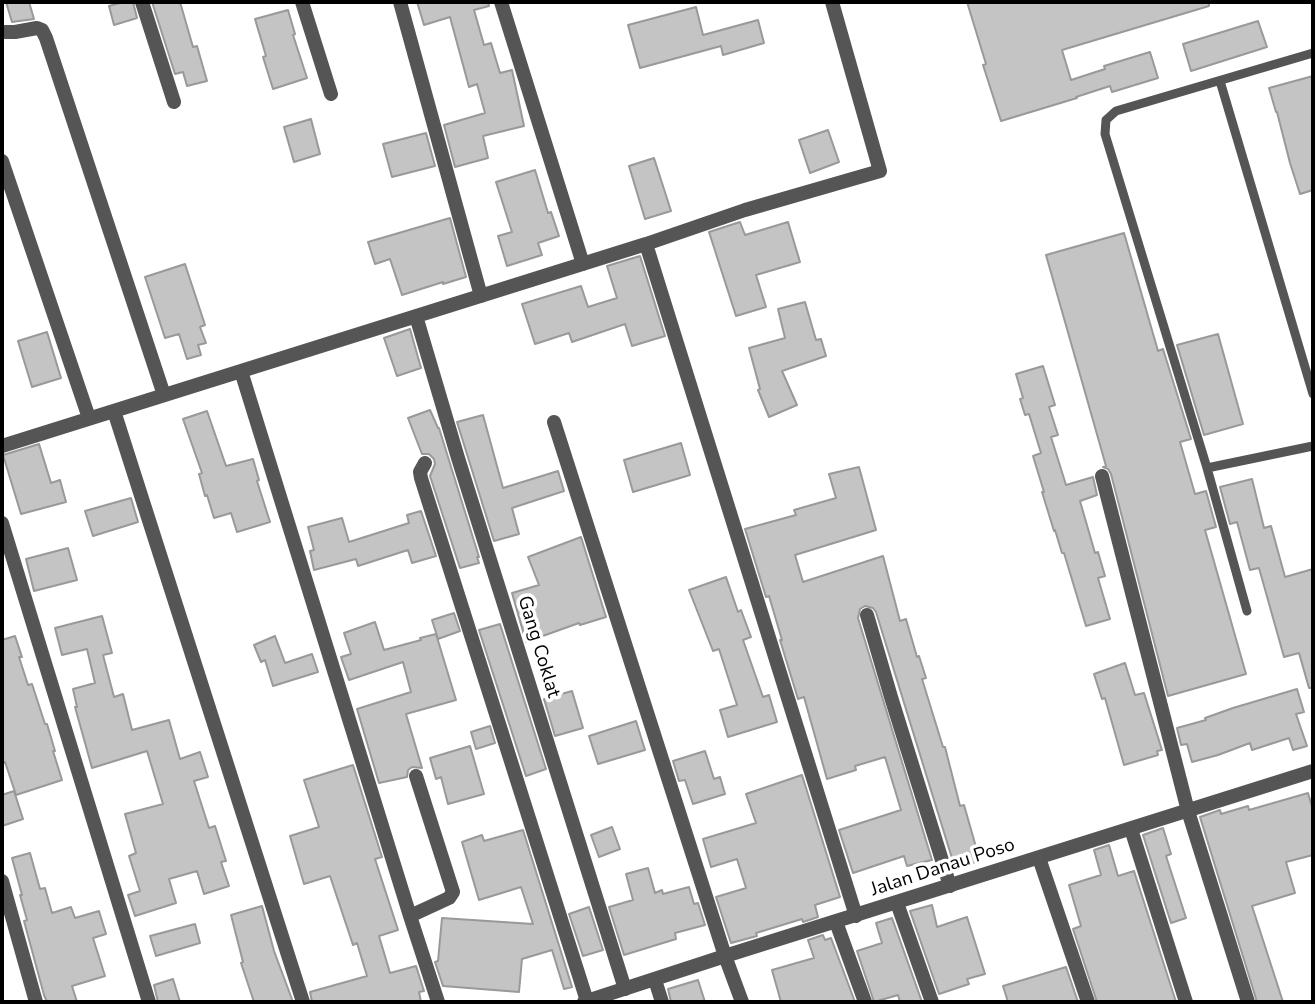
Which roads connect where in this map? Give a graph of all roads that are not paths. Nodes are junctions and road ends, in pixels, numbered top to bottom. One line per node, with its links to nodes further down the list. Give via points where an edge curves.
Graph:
1 (142, 2): 10 (street)
2 (302, 2): 9 (street)
3 (400, 2): 14 (street)
4 (501, 2): 13 (street)
5 (832, 2): 12 (street, via 880,171)
6 (2, 32): 18 (street, via 37,28 47,38)
7 (1313, 53): 8 (lane)
8 (1220, 81): 17 (lane); 25 (lane, via 1116,111 1106,120 1105,134)
9 (331, 94)
10 (174, 102)
11 (2, 160): 20 (street)
12 (646, 244): 13 (street); 39 (street)
13 (583, 264): 14 (street)
14 (481, 296): 15 (street)
15 (416, 316): 16 (street); 43 (street, Gang Coklat)
16 (241, 371): 18 (street); 38 (street)
17 (1313, 394)
18 (164, 395): 19 (street)
19 (114, 411): 20 (street); 46 (street)
20 (89, 418): 22 (street)
21 (554, 422): 41 (street)
22 (2, 446)
23 (1313, 446): 25 (lane)
24 (425, 463): 48 (street, via 421,478)
25 (1207, 468): 28 (lane)
26 (1102, 476): 32 (street)
27 (2, 523): 45 (street)
28 (1247, 611)
29 (867, 615): 36 (street)
30 (1313, 771): 32 (street, Jalan Danau Poso)
31 (416, 776): 38 (street, via 453,892)
32 (1188, 811): 33 (street, Jalan Danau Poso); 55 (street)
33 (1131, 829): 34 (street, Jalan Danau Poso); 54 (street)
34 (1039, 858): 36 (street, Jalan Danau Poso); 53 (street)
35 (2, 881): 44 (street)
36 (950, 886): 37 (street, Jalan Danau Poso)
37 (897, 903): 39 (street, Jalan Danau Poso); 52 (street)
38 (410, 916): 47 (street)
39 (856, 916): 40 (street, Jalan Danau Poso)
40 (836, 922): 41 (street, Jalan Danau Poso); 51 (street)
41 (725, 956): 42 (street, Jalan Danau Poso); 50 (street)
42 (655, 980): 43 (street, Jalan Danau Poso); 49 (street)
43 (625, 989): 48 (street, Jalan Danau Poso)
44 (36, 1002)
45 (149, 1002)
46 (303, 1002)
47 (438, 1002)
48 (585, 1002)
49 (662, 1002)
50 (742, 1002)
51 (865, 1002)
52 (932, 1002)
53 (1088, 1002)
54 (1186, 1002)
55 (1248, 1002)

